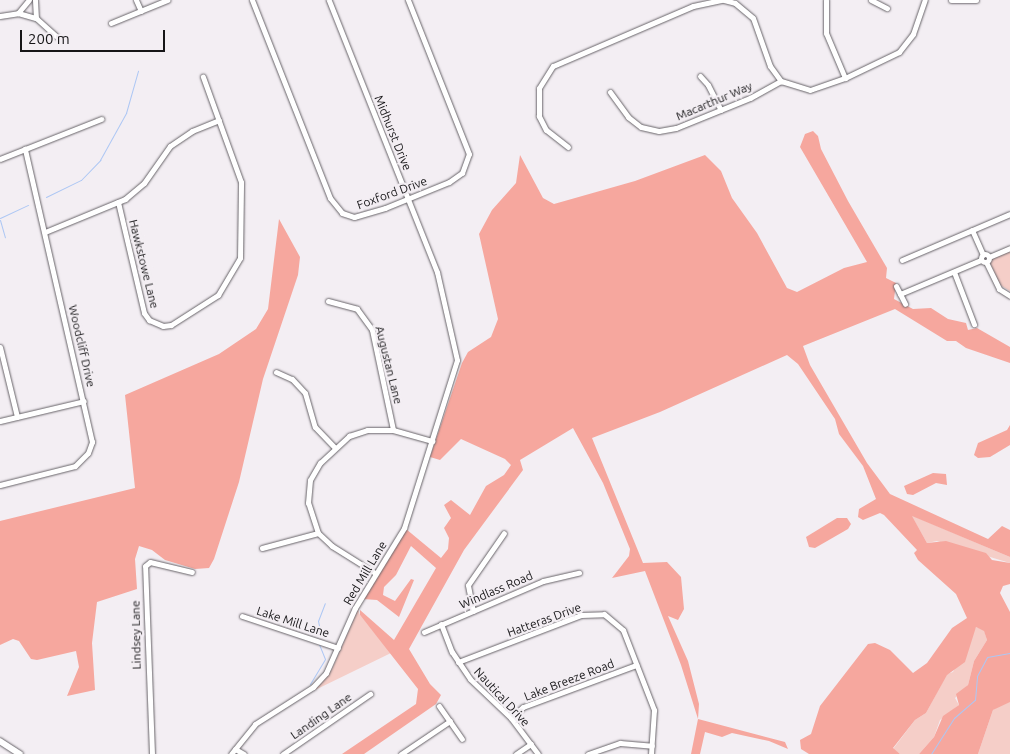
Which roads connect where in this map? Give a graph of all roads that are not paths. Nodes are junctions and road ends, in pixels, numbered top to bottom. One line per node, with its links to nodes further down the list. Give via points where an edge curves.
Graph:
1 (29, 0): 16 (street)
2 (35, 0): 18 (street)
3 (136, 0): 15 (street)
4 (167, 0): 15 (street)
5 (252, 0): 32 (street, Foxford Drive, via 336,207 348,216 364,216)
6 (329, 0): 32 (street, Midhurst Drive)
7 (408, 0): 32 (street, Foxford Drive, via 469,154 462,173)
8 (723, 0): 24 (street, via 735,3 753,18 770,66); 29 (street, via 693,6 553,66 539,88 539,116 546,130)
9 (826, 0): 23 (street, via 826,33)
10 (871, 0): 14 (street)
11 (925, 0): 23 (street, via 913,34 899,52)
12 (950, 0): 13 (street)
13 (976, 0)
14 (887, 8)
15 (141, 11): 19 (street)
16 (18, 13): 17 (street); 18 (street)
17 (0, 16)
18 (36, 18): 20 (street)
19 (111, 23)
20 (56, 36)
21 (700, 76): 26 (street)
22 (203, 77): 28 (street, Hawkstowe Lane)
23 (845, 78): 24 (street, via 810,90)
24 (781, 81): 26 (street, Macarthur Way)
25 (610, 92): 26 (street, Macarthur Way, via 628,117 641,127 660,131)
26 (721, 110)
27 (101, 119): 30 (street)
28 (219, 120): 33 (street, via 175,142 135,192); 33 (street, Hawkstowe Lane, via 239,170 242,236 235,271 218,295 171,325 163,326 149,320 144,313)
29 (568, 147)
30 (25, 149): 31 (street); 36 (street, Woodcliff Drive)
31 (0, 159)
32 (408, 198): 48 (street, Midhurst Drive, via 437,272)
33 (118, 202): 36 (street)
34 (1010, 214): 35 (street)
35 (972, 230): 38 (street); 39 (street)
36 (45, 232): 50 (street, Woodcliff Drive)
37 (1010, 248): 38 (street)
38 (985, 258): 40 (street); 43 (street, via 999,289)
39 (902, 260)
40 (954, 272): 42 (street); 46 (street)
41 (896, 286): 42 (street)
42 (900, 294): 45 (street)
43 (1010, 296)
44 (328, 301): 53 (street, Augustan Lane, via 357,309 372,330)
45 (905, 304)
46 (974, 324)
47 (0, 347): 51 (street)
48 (457, 360): 54 (street, Red Mill Lane)
49 (276, 372): 55 (street, via 292,379 305,393 315,427)
50 (84, 401): 51 (street); 56 (street, Woodcliff Drive, via 92,442 83,460 64,470)
51 (17, 417): 52 (street)
52 (0, 421)
53 (393, 430): 54 (street); 55 (street, via 367,430 349,436)
54 (432, 441): 61 (street, Red Mill Lane, via 404,528)
55 (334, 447): 57 (street, via 310,480 308,503 311,520)
56 (0, 485)
57 (318, 533): 59 (street); 61 (street, via 332,546)
58 (504, 533): 63 (street, via 468,585)
59 (262, 548)
60 (192, 572): 80 (street, Lindsey Lane, via 152,562 145,566)
61 (375, 573): 67 (street, Red Mill Lane)
62 (579, 573): 63 (street, Windlass Road, via 543,581)
63 (473, 610): 65 (street, Windlass Road)
64 (242, 616): 67 (street, Lake Mill Lane)
65 (441, 624): 66 (street, Windlass Road); 68 (street, Nautical Drive)
66 (424, 632)
67 (338, 648): 78 (street, Red Mill Lane, via 322,680 255,724)
68 (458, 662): 69 (street, Hatteras Drive, via 594,612 604,614 618,624); 72 (street, Nautical Drive, via 482,694)
69 (636, 665): 72 (street, Lake Breeze Road, via 523,707); 77 (street, Hatteras Drive, via 654,710)
70 (370, 694): 83 (street, Landing Lane)
71 (439, 706): 73 (street)
72 (511, 718): 76 (street, Nautical Drive)
73 (450, 721): 74 (street); 84 (street)
74 (462, 739)
75 (0, 741): 79 (street)
76 (531, 744): 85 (street); 86 (street, Nautical Drive)
77 (652, 746): 87 (street, via 620,743); 88 (street, Hatteras Drive)
78 (235, 749): 81 (street, Red Mill Lane); 82 (street)
79 (20, 754)
80 (152, 754)
81 (231, 754)
82 (244, 754)
83 (283, 754)
84 (401, 754)
85 (516, 754)
86 (538, 754)
87 (588, 754)
88 (651, 754)

